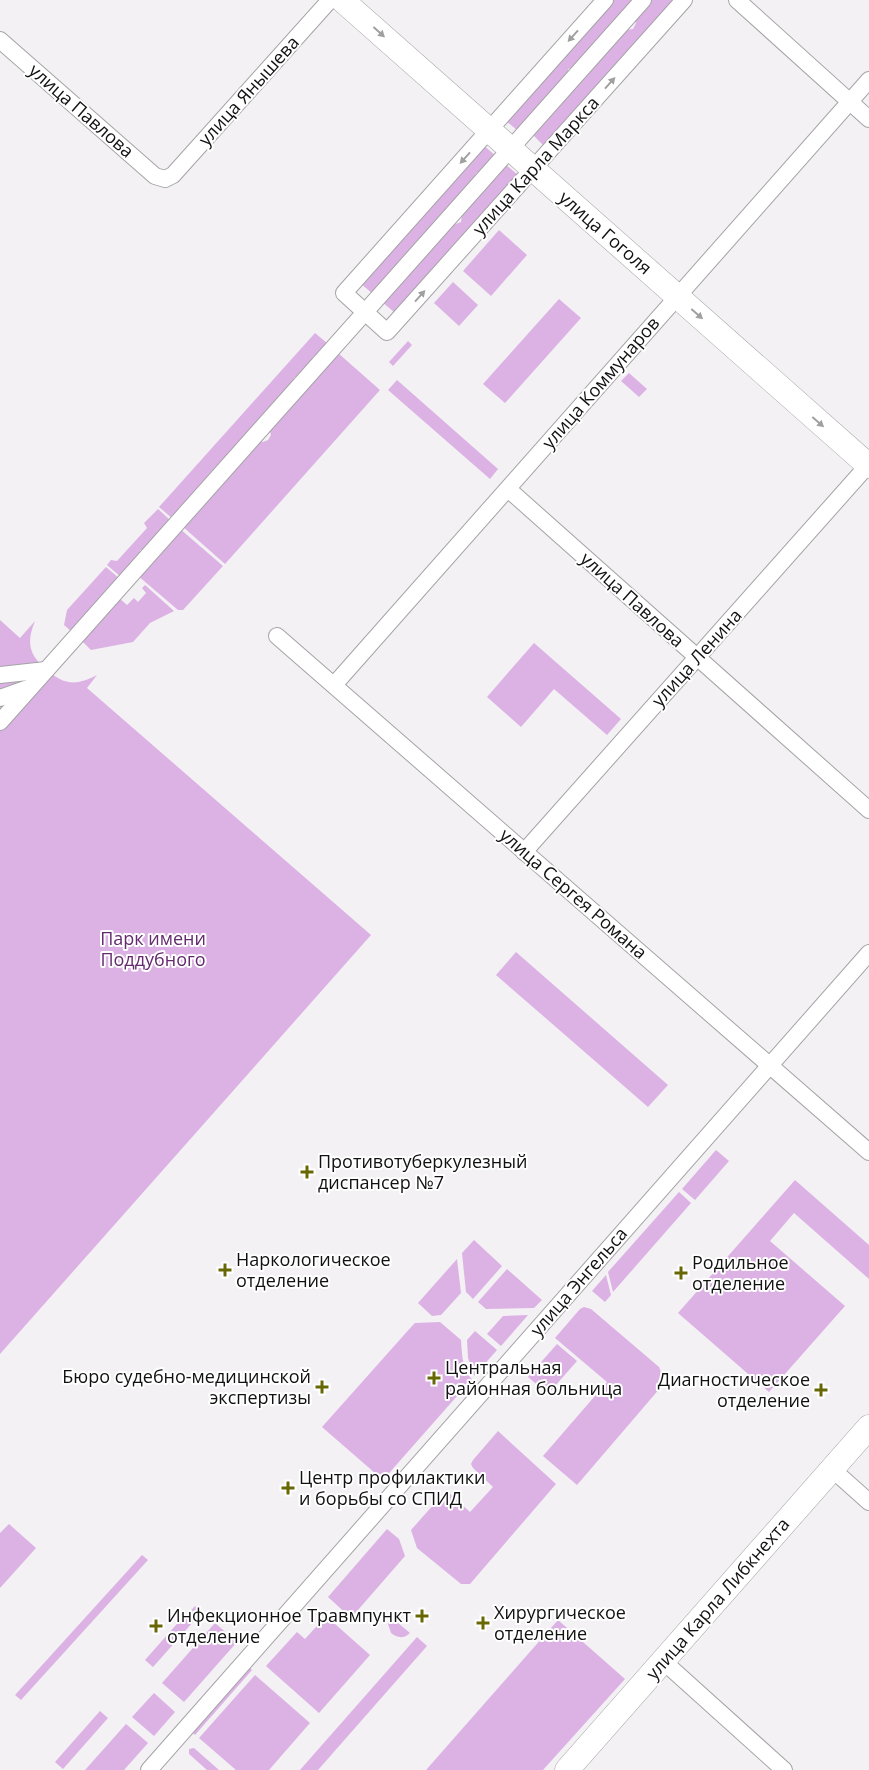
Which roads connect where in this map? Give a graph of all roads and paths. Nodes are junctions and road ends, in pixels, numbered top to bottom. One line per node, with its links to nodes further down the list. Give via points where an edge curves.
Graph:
1 (330, 0): 14 (street, улица Янышева, via 173,175)
2 (342, 0): 11 (street, улица Гоголя, one-way to 11)
3 (605, 0): 11 (street, one-way to 11)
4 (643, 0): 12 (street)
5 (684, 0): 13 (street, улица Карла Маркса, one-way to 5)
6 (736, 0): 9 (street)
7 (0, 40): 14 (street, улица Павлова, via 155,176)
8 (869, 80): 9 (street, улица Коммунаров)
9 (850, 102): 10 (street); 15 (street, улица Коммунаров)
10 (869, 119)
11 (489, 130): 12 (street, улица Гоголя); 16 (street, one-way to 16, via 344,293)
12 (510, 149): 13 (street, улица Гоголя); 16 (street)
13 (533, 169): 15 (street, улица Гоголя); 16 (street, улица Карла Маркса, one-way to 13, via 387,332)
14 (165, 178)
15 (677, 297): 17 (street, улица Гоголя, one-way to 17); 18 (street, улица Коммунаров)
16 (365, 312): 21 (street)
17 (869, 465): 20 (street, улица Ленина)
18 (508, 489): 20 (street, улица Павлова); 23 (street, улица Коммунаров)
19 (277, 636): 23 (street, улица Сергея Романа)
20 (697, 657): 27 (street, улица Павлова); 28 (street, улица Ленина)
21 (46, 670): 22 (street); 24 (street)
22 (0, 675)
23 (334, 686): 28 (street, улица Сергея Романа)
24 (30, 688): 25 (street); 26 (street)
25 (0, 698)
26 (0, 722)
27 (869, 810)
28 (524, 852): 30 (street, улица Сергея Романа)
29 (869, 952): 30 (street, улица Энгельса)
30 (770, 1066): 31 (street, улица Сергея Романа); 36 (street, улица Энгельса)
31 (869, 1152)
32 (869, 1428): 33 (street, улица Карла Либкнехта)
33 (832, 1469): 34 (street); 35 (street, улица Карла Либкнехта)
34 (869, 1502)
35 (663, 1661): 37 (street, улица Карла Либкнехта); 38 (street)
36 (149, 1770)
37 (567, 1770)
38 (784, 1770)

